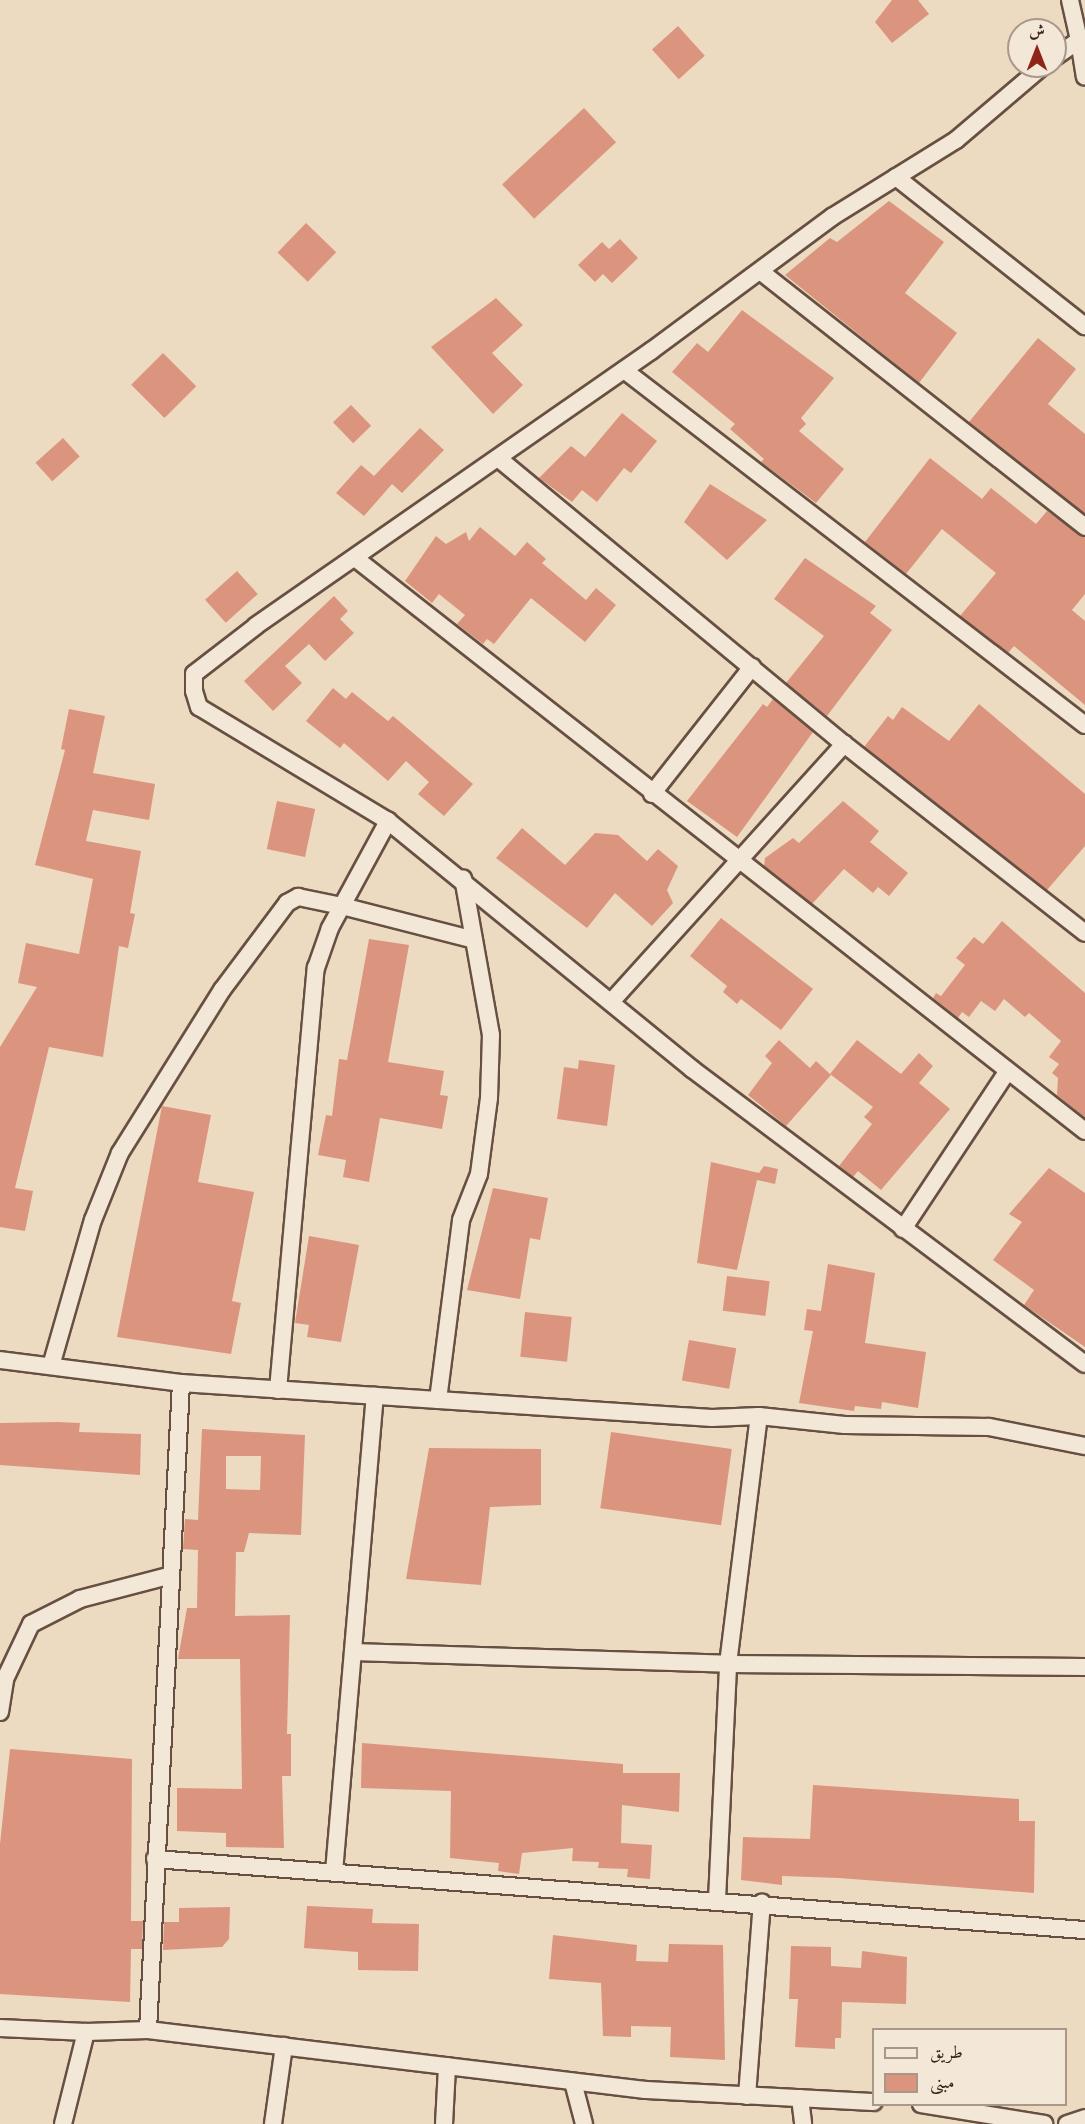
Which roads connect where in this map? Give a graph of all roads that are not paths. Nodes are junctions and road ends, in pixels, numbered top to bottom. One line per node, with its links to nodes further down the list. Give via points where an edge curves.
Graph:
1 (1070, 0): 2 (street)
2 (1079, 40): 3 (street); 4 (street)
3 (1067, 48)
4 (1085, 76)
5 (1029, 78): 6 (street, via 957,140)
6 (896, 177): 7 (street); 8 (street)
7 (760, 271): 9 (street); 11 (street)
8 (1085, 326)
9 (624, 370): 10 (street); 14 (street)
10 (498, 458): 12 (street); 13 (street)
11 (1085, 527)
12 (355, 558): 16 (street); 17 (street, via 194,674 194,691 199,707)
13 (752, 667): 15 (street); 16 (street)
14 (1085, 725)
15 (844, 744): 18 (street); 21 (street)
16 (652, 794): 18 (street)
17 (388, 821): 19 (street); 20 (street)
18 (739, 863): 23 (street); 24 (street)
19 (463, 878): 22 (street); 23 (street)
20 (342, 906): 22 (street); 29 (street, via 297,897 287,903 165,1080 120,1153 93,1221); 31 (street, via 316,968 309,1017)
21 (1085, 933)
22 (474, 940): 33 (street, via 491,1035 489,1098 479,1174 461,1220)
23 (611, 1002): 26 (street)
24 (1007, 1072): 25 (street); 26 (street)
25 (1085, 1131)
26 (903, 1229): 28 (street)
27 (0, 1360): 29 (street)
28 (1085, 1364)
29 (51, 1366): 30 (street)
30 (181, 1383): 31 (street); 36 (street)
31 (278, 1390): 32 (street)
32 (375, 1396): 33 (street); 37 (street)
33 (438, 1400): 34 (street, via 712,1418)
34 (759, 1416): 35 (street, via 845,1425 989,1427); 38 (street)
35 (1085, 1446)
36 (168, 1576): 40 (street, via 80,1599 31,1624 5,1679); 41 (street)
37 (353, 1652): 38 (street); 42 (street)
38 (728, 1664): 39 (street); 43 (street)
39 (1085, 1667)
40 (0, 1712)
41 (155, 1860): 42 (street); 47 (street)
42 (334, 1872): 43 (street)
43 (717, 1900): 44 (street)
44 (762, 1903): 45 (street); 52 (street)
45 (1085, 1930)
46 (0, 2028): 48 (street)
47 (148, 2030): 48 (street); 49 (street)
48 (86, 2032): 57 (street)
49 (284, 2046): 50 (street); 58 (street)
50 (447, 2066): 51 (street); 59 (street)
51 (573, 2082): 52 (street); 60 (street)
52 (747, 2096): 53 (street)
53 (800, 2098): 54 (street); 61 (street)
54 (872, 2102)
55 (933, 2106): 62 (street)
56 (1085, 2118): 63 (street)
57 (63, 2124)
58 (273, 2124)
59 (444, 2124)
60 (584, 2124)
61 (803, 2124)
62 (1044, 2124)
63 (1067, 2124)

